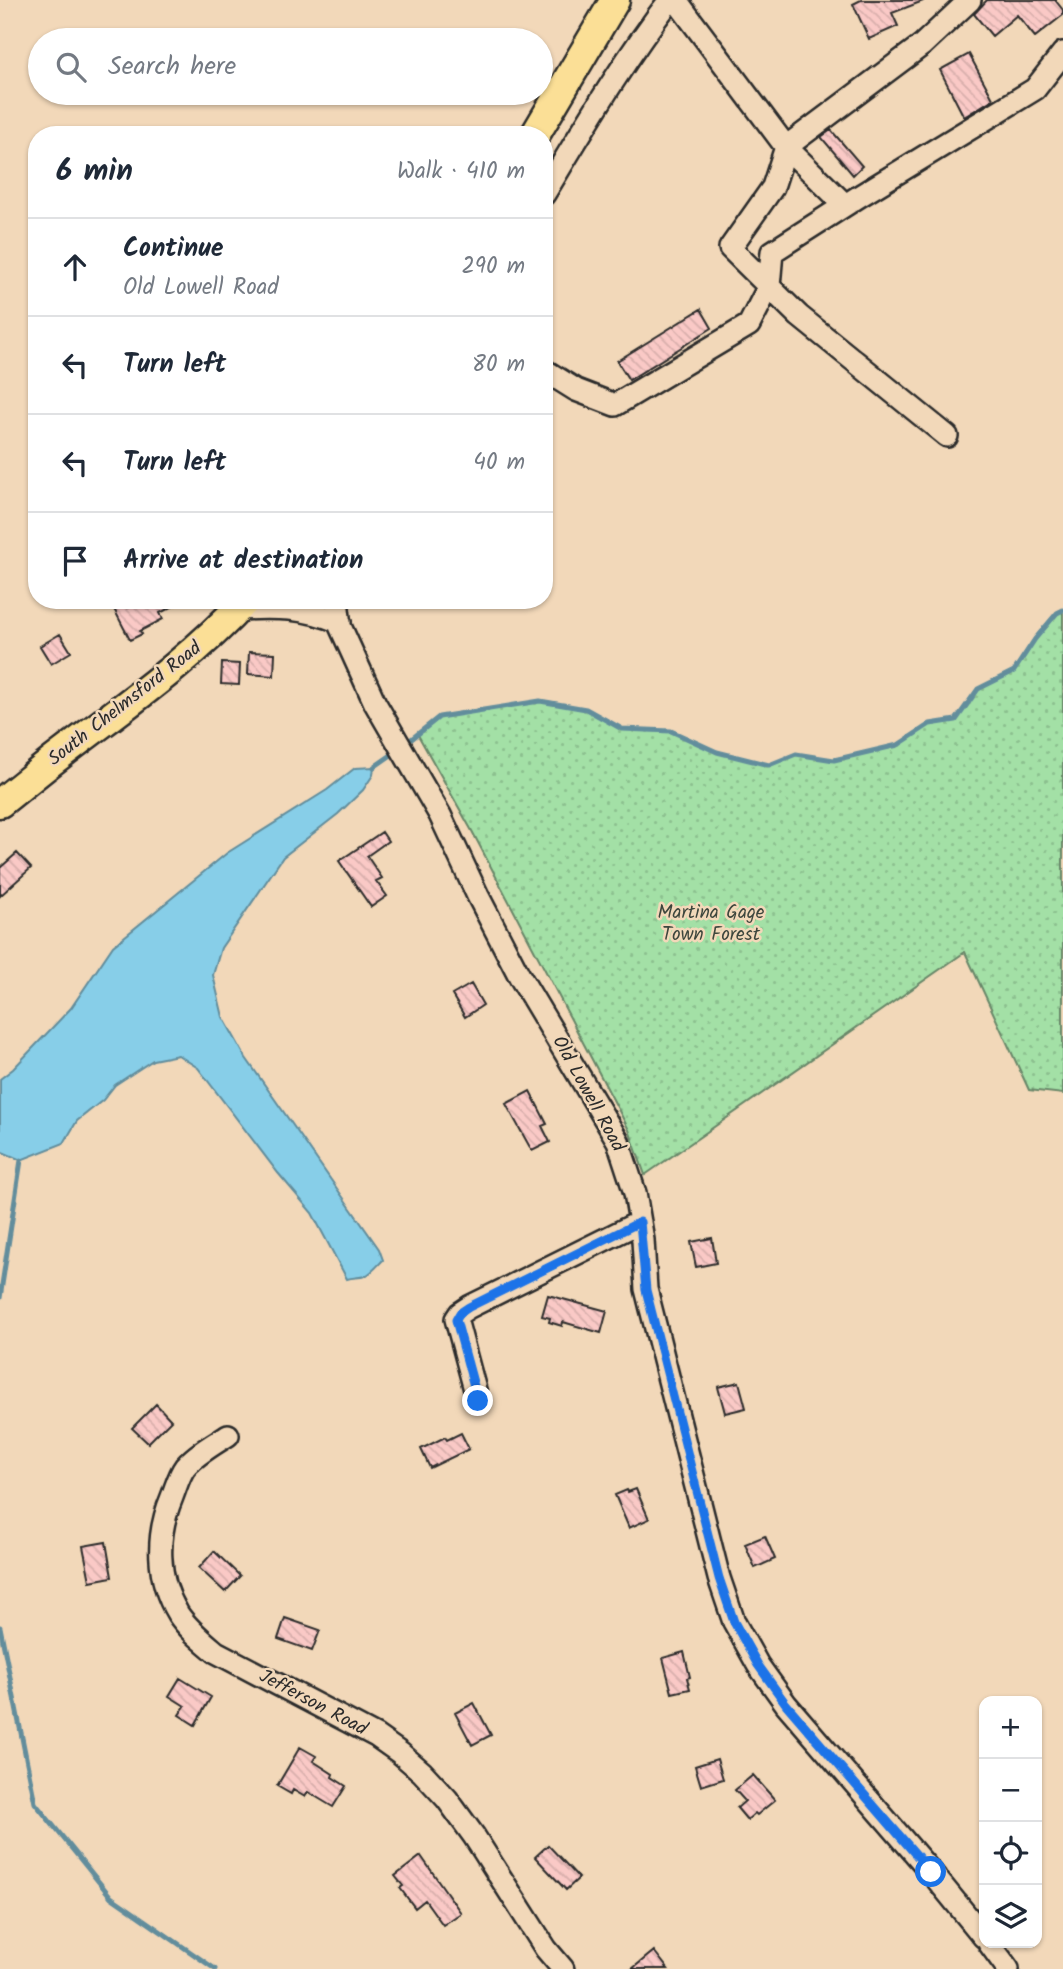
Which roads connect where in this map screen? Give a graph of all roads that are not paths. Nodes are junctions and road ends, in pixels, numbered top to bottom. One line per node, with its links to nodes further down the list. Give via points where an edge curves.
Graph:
1 (615, 0): 6 (main road)
2 (670, 0): 10 (street)
3 (676, 0): 9 (street)
4 (970, 0): 9 (street, via 922,45)
5 (1063, 52): 11 (street, via 1035,89)
6 (553, 105)
7 (553, 105): 8 (main road)
8 (540, 126)
9 (786, 147): 11 (street); 12 (street, via 773,187 730,248)
10 (553, 179)
11 (845, 205): 12 (street, via 772,252)
12 (769, 286): 13 (street, via 750,325 615,405); 14 (street, via 799,316)
13 (553, 376)
14 (947, 436)
15 (238, 609): 19 (main road, South Chelmsford Road, via 167,674)
16 (295, 609): 18 (street)
17 (338, 609): 18 (street, Old Lowell Road)
18 (340, 622): 20 (street, Old Lowell Road, via 375,703 440,815 520,977 618,1141)
19 (0, 803)
20 (640, 1222): 21 (street, via 460,1313 456,1320); 23 (street, Old Lowell Road, via 646,1290 734,1622 786,1704)
21 (478, 1401)
22 (228, 1435): 26 (street, Jefferson Road, via 185,1468 164,1514 161,1566 167,1593 179,1616 216,1652 376,1736 422,1773 474,1836)
23 (979, 1931)
24 (992, 1948): 25 (street)
25 (1003, 1967)
26 (563, 1969)

